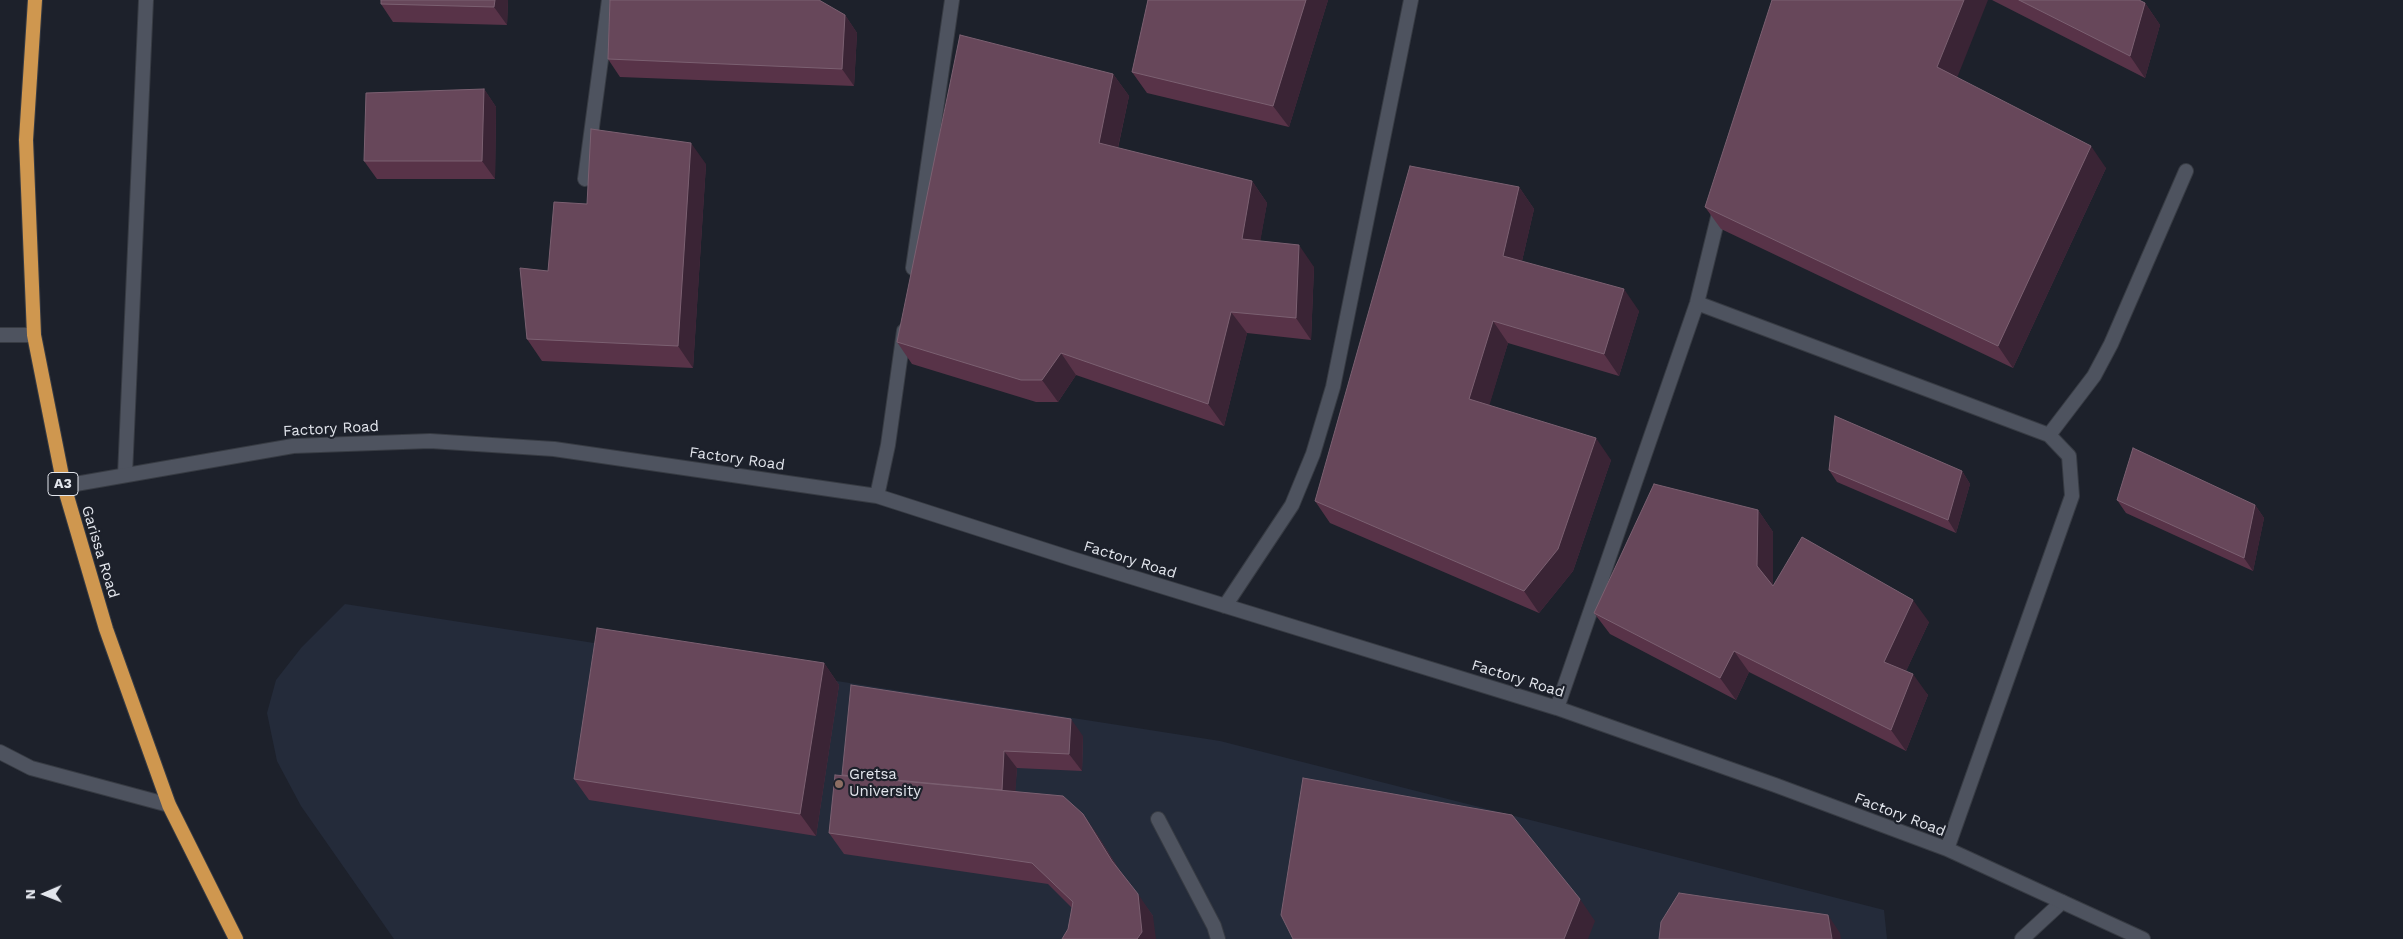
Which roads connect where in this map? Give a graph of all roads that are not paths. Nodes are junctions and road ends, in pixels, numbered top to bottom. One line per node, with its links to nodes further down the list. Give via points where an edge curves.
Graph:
1 (35, 0): 13 (highway, Garissa Road / A3, via 26,140)
2 (146, 0): 15 (street)
3 (609, 0): 7 (street)
4 (952, 0): 9 (street)
5 (1411, 0): 18 (street, via 1333,387 1313,454 1292,505)
6 (2186, 171): 14 (street, via 2111,344 2094,376)
7 (584, 179)
8 (1725, 189): 10 (street)
9 (912, 277)
10 (1697, 303): 14 (street); 19 (street)
11 (906, 317): 17 (street, via 888,445)
12 (0, 335): 13 (street)
13 (34, 335): 16 (highway, Garissa Road / A3)
14 (2049, 435): 23 (street, via 2069,456 2072,496)
15 (125, 475): 16 (street, Factory Road); 17 (street, Factory Road, via 293,446 430,441 554,449)
16 (64, 486): 21 (highway, Garissa Road / A3, via 106,629)
17 (877, 496): 18 (street, Factory Road)
18 (1225, 606): 19 (street, Factory Road)
19 (1557, 708): 23 (street, Factory Road)
20 (0, 752): 21 (street, via 31,768)
21 (169, 805): 25 (highway, Garissa Road / A3)
22 (1158, 819): 26 (street)
23 (1947, 850): 24 (street, Factory Road)
24 (2062, 902): 27 (street); 28 (street, Factory Road)
25 (236, 939)
26 (1218, 939)
27 (2022, 939)
28 (2143, 939)

